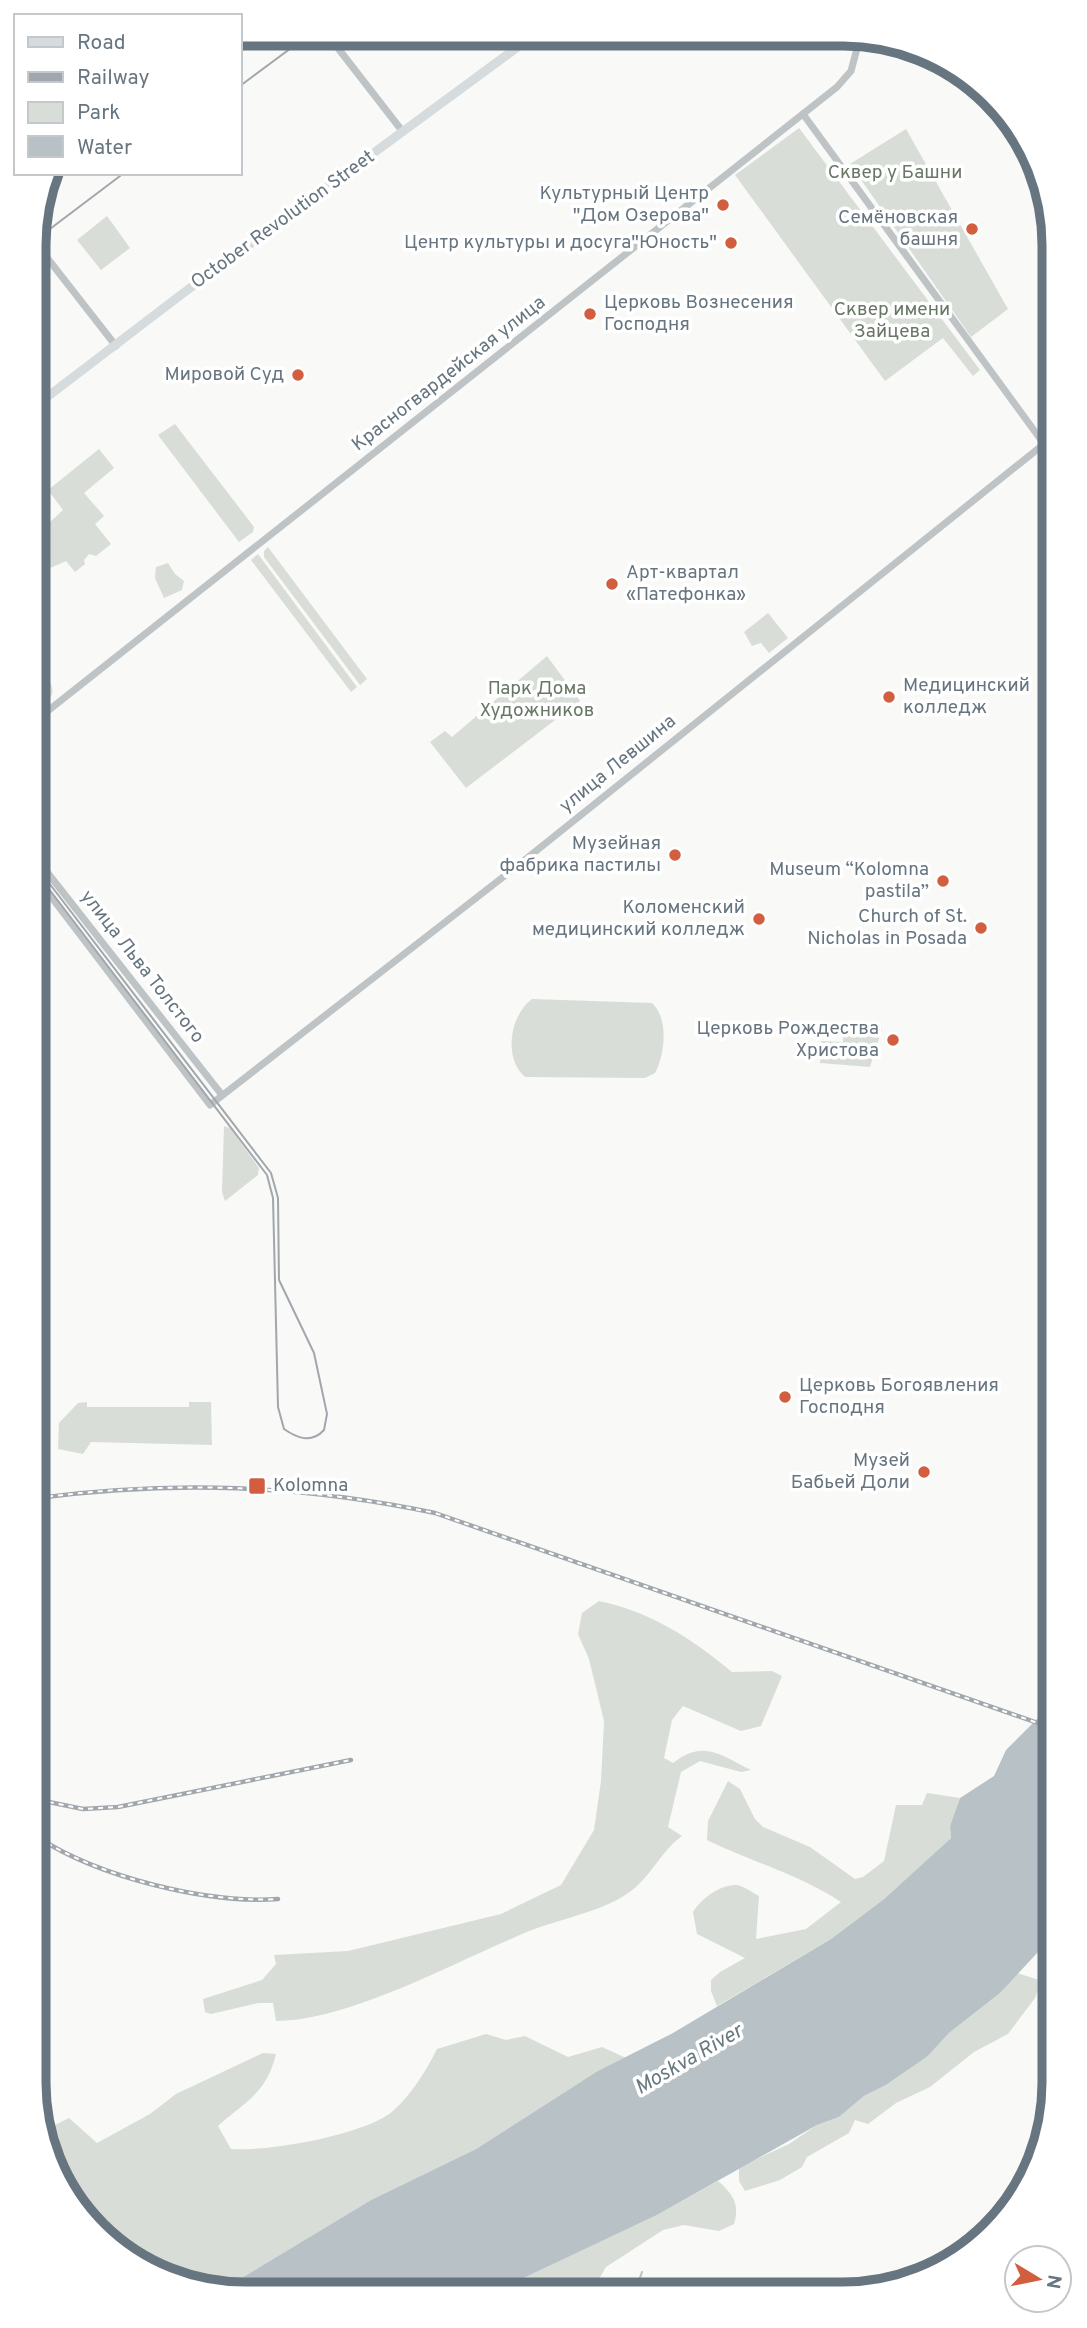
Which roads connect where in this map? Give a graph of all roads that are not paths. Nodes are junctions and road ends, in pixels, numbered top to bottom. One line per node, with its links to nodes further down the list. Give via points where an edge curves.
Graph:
1 (336, 46): 5 (street)
2 (519, 46): 5 (main road, October Revolution Street)
3 (857, 47): 4 (street, Красногвардейская улица, via 851,71)
4 (803, 114): 9 (street, улица Левшина); 11 (street, Красногвардейская улица)
5 (402, 132): 7 (main road, October Revolution Street)
6 (46, 256): 7 (street)
7 (116, 346): 8 (main road, October Revolution Street)
8 (46, 398)
9 (1042, 441)
10 (1042, 446): 14 (street, улица Левшина, via 516,867)
11 (46, 713)
12 (46, 871): 14 (street, улица Льва Толстого)
13 (46, 890): 15 (street, улица Льва Толстого)
14 (222, 1095): 15 (street, улица Левшина)
15 (210, 1105)

